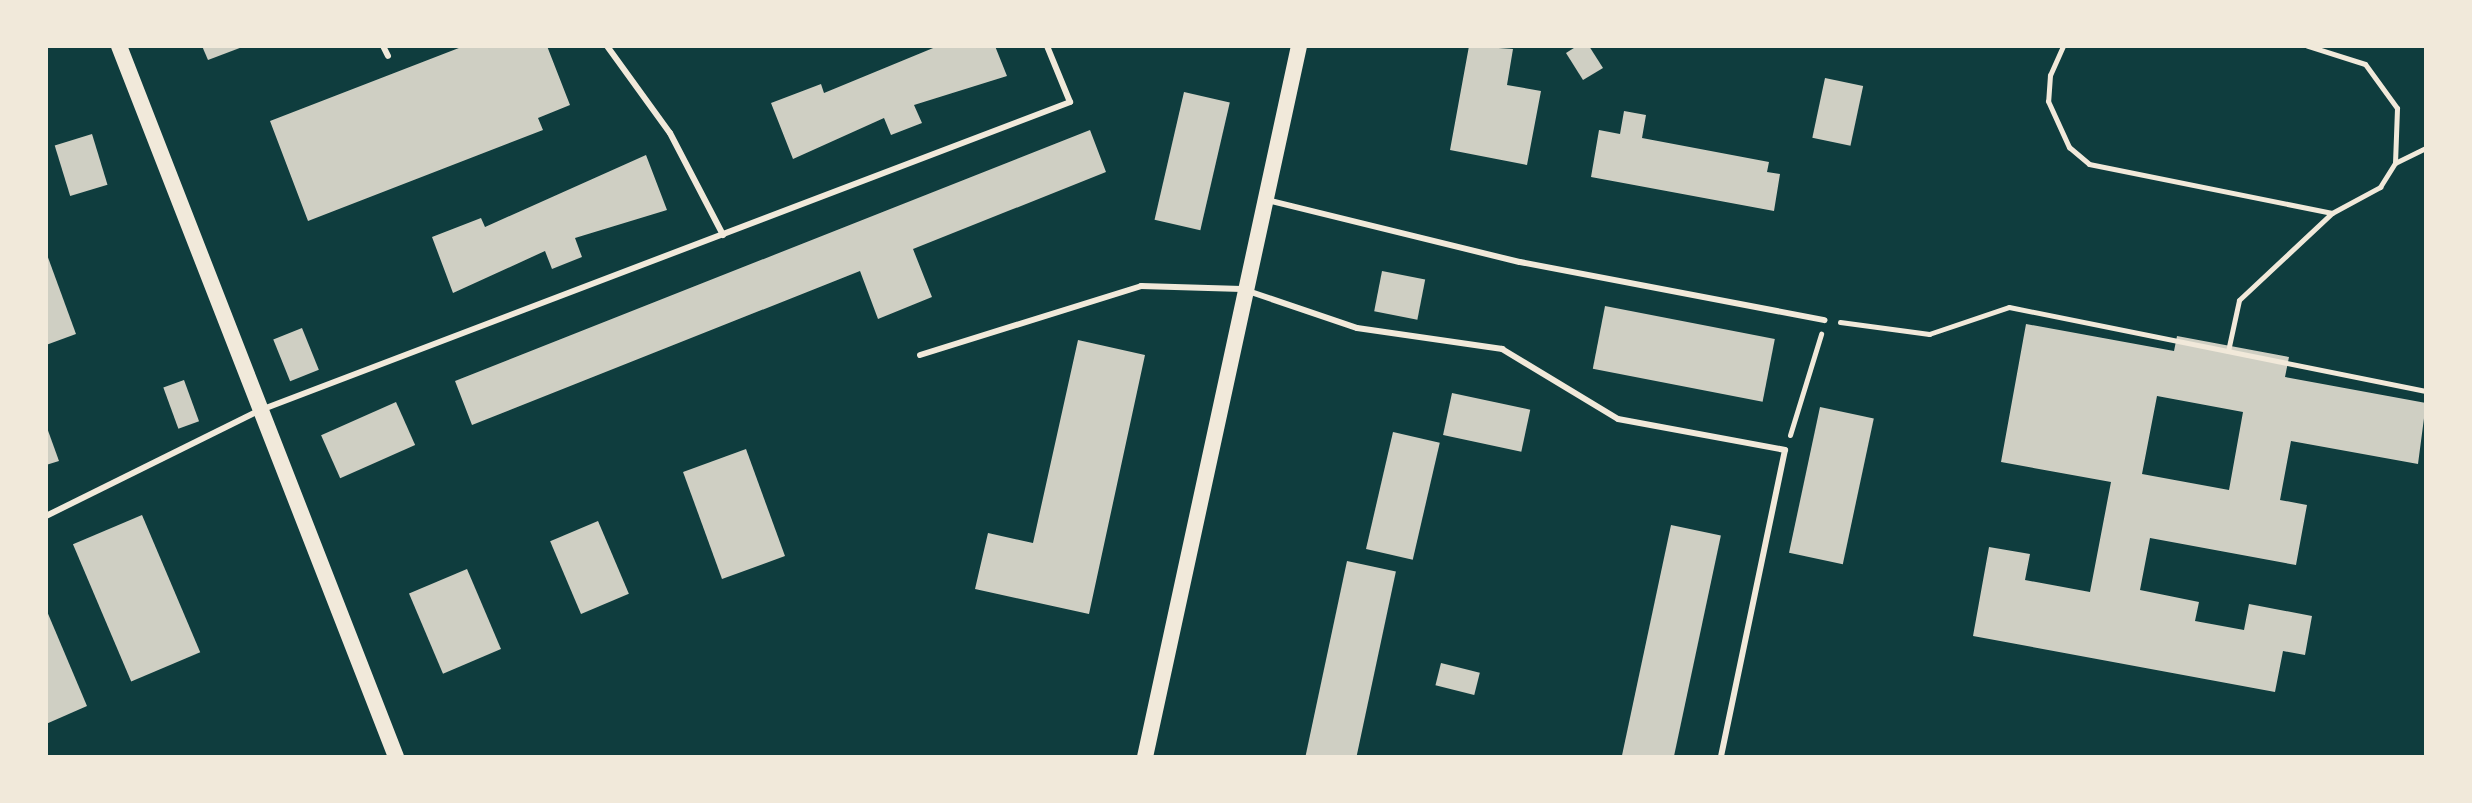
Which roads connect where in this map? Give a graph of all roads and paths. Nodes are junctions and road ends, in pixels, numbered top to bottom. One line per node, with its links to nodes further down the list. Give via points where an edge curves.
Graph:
1 (119, 46): 19 (main road)
2 (383, 46): 8 (lane)
3 (607, 46): 13 (lane, via 670,133)
4 (1047, 46): 13 (lane, via 1070,102)
5 (1299, 46): 11 (main road)
6 (2063, 46): 12 (path, via 2050,75 2048,101 2069,147 2089,164)
7 (2308, 46): 10 (path, via 2365,64 2385,83 2401,136)
8 (388, 56)
9 (2426, 148): 10 (path)
10 (2395, 163): 12 (path, via 2380,187)
11 (1263, 199): 14 (main road); 15 (lane, via 1520,262)
12 (2332, 213): 16 (path, via 2239,300)
13 (723, 235): 19 (lane)
14 (1242, 289): 17 (lane, via 1141,286); 20 (lane, via 1357,328 1502,349 1618,419); 23 (main road)
15 (1825, 320): 16 (path, via 1929,334 2009,307); 20 (path)
16 (2228, 351): 18 (path)
17 (920, 355)
18 (2426, 391)
19 (258, 411): 21 (lane); 22 (main road)
20 (1785, 450): 24 (lane)
21 (46, 516)
22 (396, 757)
23 (1145, 757)
24 (1721, 757)

